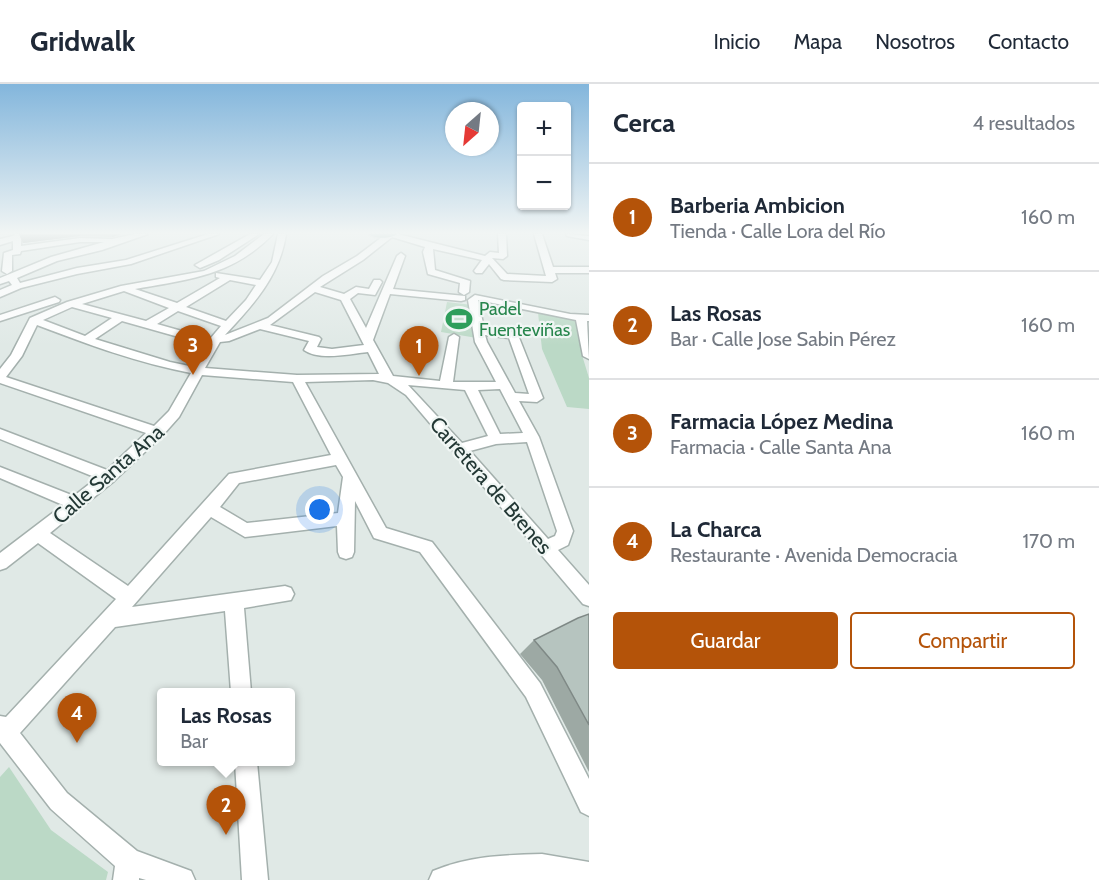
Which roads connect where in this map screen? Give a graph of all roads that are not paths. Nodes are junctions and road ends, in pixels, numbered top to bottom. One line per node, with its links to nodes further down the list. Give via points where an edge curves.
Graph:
1 (23, 271): 14 (street)
2 (75, 271): 14 (street)
3 (166, 271): 25 (street, via 107,282)
4 (211, 271): 12 (street)
5 (270, 271): 18 (street, Calle Santa Ana)
6 (337, 271): 20 (street)
7 (395, 271): 21 (street)
8 (431, 271): 23 (street, via 465,281)
9 (500, 271): 13 (street, via 504,276)
10 (550, 271): 13 (street)
11 (586, 271): 13 (street)
12 (207, 273): 15 (street); 19 (street)
13 (551, 274)
14 (9, 277): 16 (street); 22 (street)
15 (228, 277): 18 (street); 27 (street)
16 (0, 281)
17 (377, 282): 24 (street, via 372,293 356,290)
18 (263, 283): 33 (street, Calle Santa Ana)
19 (129, 287): 25 (street, via 112,283); 26 (street); 27 (street)
20 (313, 288): 24 (street); 34 (street, via 272,320)
21 (387, 291): 23 (street); 39 (street)
22 (0, 294)
23 (469, 297): 30 (street); 35 (street)
24 (345, 298): 39 (street)
25 (48, 303): 28 (street)
26 (71, 304): 29 (street); 31 (street)
27 (175, 307): 32 (street); 33 (street)
28 (0, 318)
29 (120, 318): 32 (street); 37 (street)
30 (585, 318): 40 (street)
31 (34, 320): 37 (street); 42 (street)
32 (147, 325): 38 (street)
33 (227, 325): 38 (street, Calle Santa Ana)
34 (258, 325): 38 (street); 39 (street, via 315,339 310,350 332,352)
35 (480, 331): 47 (street, via 481,342); 47 (street, via 513,335 537,399)
36 (454, 337): 45 (street)
37 (86, 340): 41 (street)
38 (214, 340): 41 (street, Calle Santa Ana)
39 (369, 344): 44 (street)
40 (589, 356)
41 (199, 371): 43 (street); 49 (street, Calle Santa Ana, via 174,414)
42 (0, 378): 49 (street)
43 (297, 379): 44 (street); 54 (street)
44 (390, 379): 45 (street); 48 (street, Carretera de Brenes)
45 (440, 383): 46 (street); 48 (street)
46 (470, 387): 47 (street); 52 (street)
47 (508, 391): 51 (street)
48 (410, 392): 53 (street, Carretera de Brenes)
49 (158, 432): 56 (street, Calle Santa Ana)
50 (0, 434): 56 (street)
51 (532, 437): 52 (street); 62 (street, via 565,531 562,540)
52 (496, 439): 53 (street)
53 (459, 449): 62 (street, Carretera de Brenes)
54 (340, 459): 57 (street); 59 (street, via 234,478)
55 (0, 472): 58 (street)
56 (109, 477): 58 (street, Calle Santa Ana)
57 (350, 477): 60 (street); 73 (street, via 380,533 426,547 532,690)
58 (77, 504): 61 (street, Calle Santa Ana)
59 (209, 508): 60 (street, via 245,530); 66 (street)
60 (345, 519): 63 (street)
61 (38, 534): 64 (street, Calle Santa Ana); 66 (street)
62 (546, 548): 67 (street, Carretera de Brenes)
63 (346, 552)
64 (0, 563)
65 (285, 594): 68 (street)
66 (129, 597): 69 (street)
67 (589, 598)
68 (234, 602): 69 (street); 70 (street)
69 (109, 619): 71 (street)
70 (241, 688)
71 (3, 728): 74 (street, via 59,801)
72 (246, 766): 77 (street)
73 (589, 804)
74 (128, 870): 76 (street)
75 (589, 875): 78 (street, via 542,867 490,868)
76 (182, 880)
77 (255, 880)
78 (442, 880)

